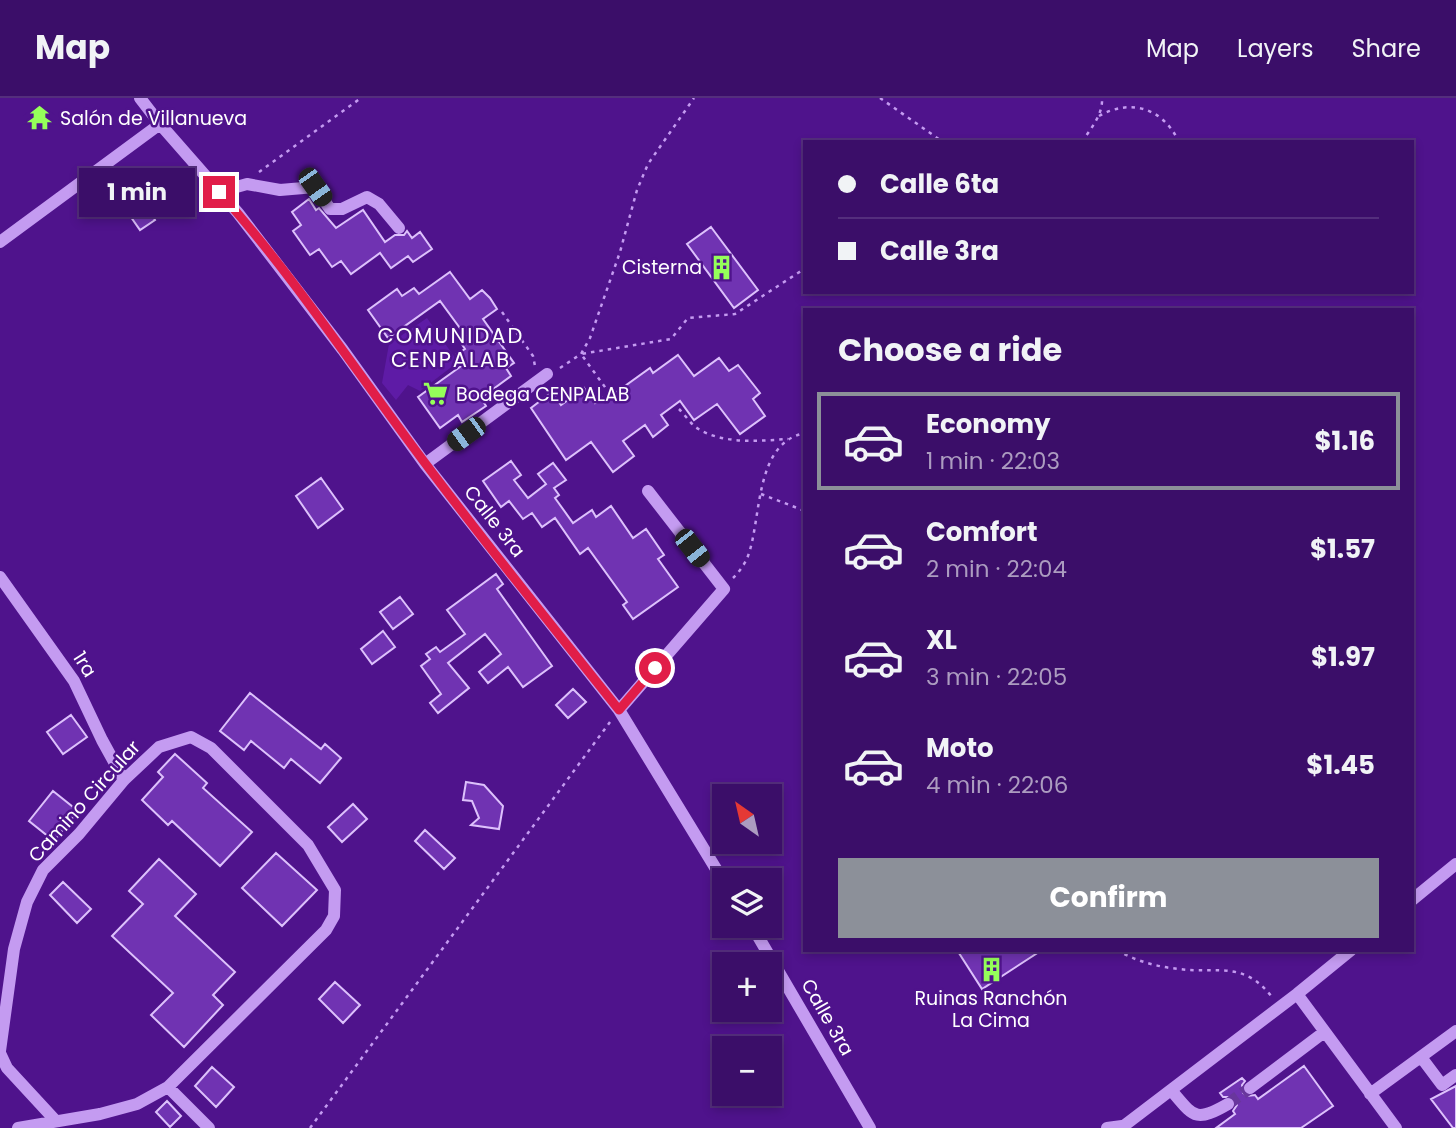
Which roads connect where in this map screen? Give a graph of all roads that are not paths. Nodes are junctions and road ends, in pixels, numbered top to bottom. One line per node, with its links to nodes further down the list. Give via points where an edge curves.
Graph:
1 (140, 98): 2 (street, Calle 3ra)
2 (160, 124): 3 (street, Calle 3ra); 5 (street)
3 (219, 192): 4 (street, via 247,184 280,190 315,187 330,209 342,209 367,197); 7 (street, Calle 3ra)
4 (399, 228)
5 (0, 242)
6 (547, 374): 7 (street)
7 (425, 464): 10 (street, Calle 3ra)
8 (648, 491): 10 (street, via 724,589)
9 (0, 577): 11 (street, 1ra, via 74,681)
10 (619, 710): 13 (street, Calle 3ra)
11 (124, 780): 20 (street, Camino Circular, via 43,870 27,902 14,949); 23 (street, Camino Circular, via 159,747 191,737 211,748 308,845 335,890 334,916 326,930)
12 (1456, 864): 14 (street)
13 (716, 868)
14 (1414, 898)
15 (759, 938): 32 (street, Calle 3ra)
16 (1348, 952): 17 (street)
17 (1297, 994): 19 (street); 25 (street)
18 (1456, 1031): 21 (street)
19 (1324, 1033): 24 (street); 26 (street)
20 (0, 1052): 28 (street, Camino Circular, via 7,1068)
21 (1421, 1057): 22 (street, via 1442,1085); 26 (street)
22 (1456, 1075)
23 (168, 1087): 28 (street, Camino Circular, via 137,1104); 31 (street)
24 (1250, 1088)
25 (1171, 1090): 27 (street, via 1199,1116); 29 (street)
26 (1370, 1094): 34 (street)
27 (1228, 1104)
28 (55, 1120): 30 (street, Camino Circular)
29 (1122, 1127): 33 (street)
30 (18, 1128)
31 (209, 1128)
32 (870, 1128)
33 (1107, 1128)
34 (1396, 1128)

